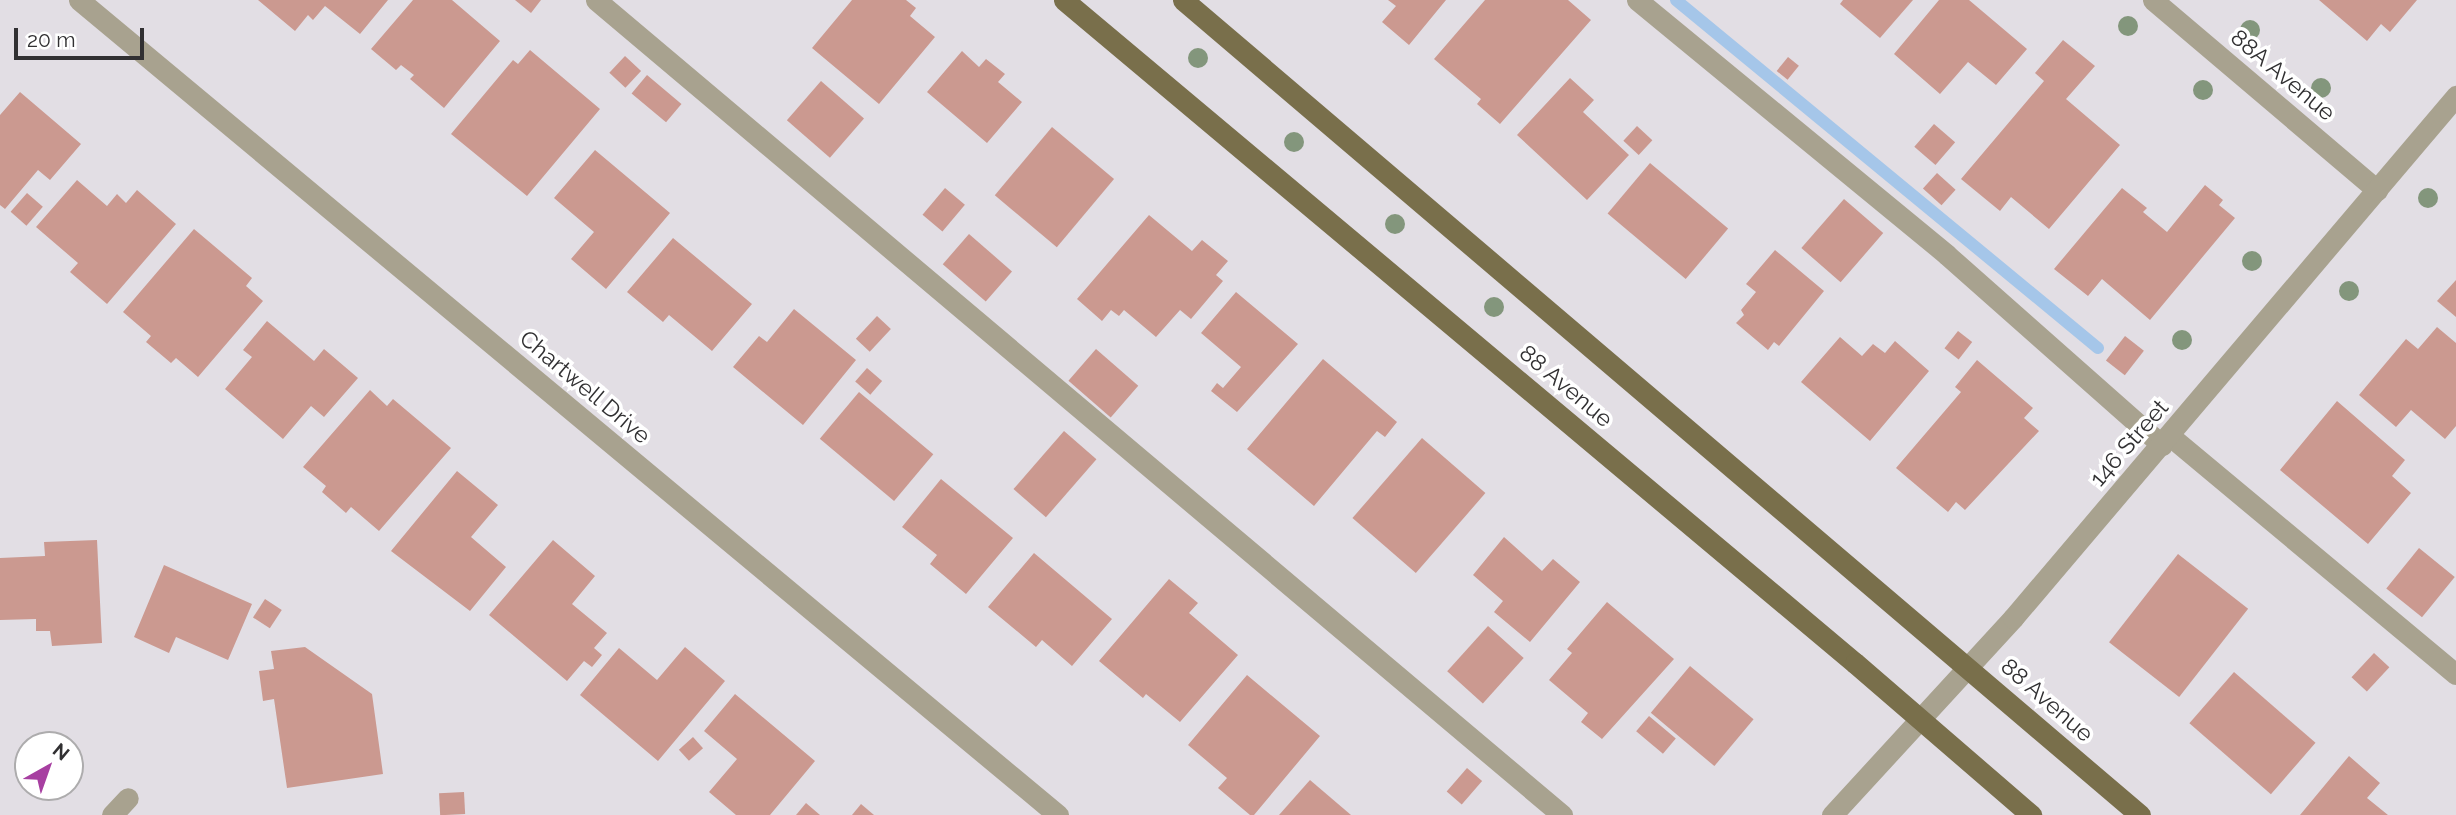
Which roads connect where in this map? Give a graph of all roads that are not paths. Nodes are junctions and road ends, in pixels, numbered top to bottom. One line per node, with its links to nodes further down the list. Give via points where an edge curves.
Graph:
1 (79, 0): 15 (street, Chartwell Drive)
2 (596, 0): 16 (street)
3 (1064, 0): 12 (main road, 88 Avenue)
4 (1183, 0): 10 (main road, 88 Avenue)
5 (1637, 0): 9 (street)
6 (2153, 0): 8 (street, 88A Avenue)
7 (2456, 96): 8 (street, 146 Street)
8 (2377, 190): 9 (street, 146 Street)
9 (2166, 441): 10 (street, 146 Street); 11 (street)
10 (1967, 666): 12 (street, 146 Street); 19 (main road, 88 Avenue)
11 (2456, 674)
12 (1919, 719): 17 (street, 146 Street); 18 (main road, 88 Avenue)
13 (128, 798): 14 (street)
14 (112, 815)
15 (1058, 815)
16 (1562, 815)
17 (1832, 815)
18 (2031, 815)
19 (2140, 815)

